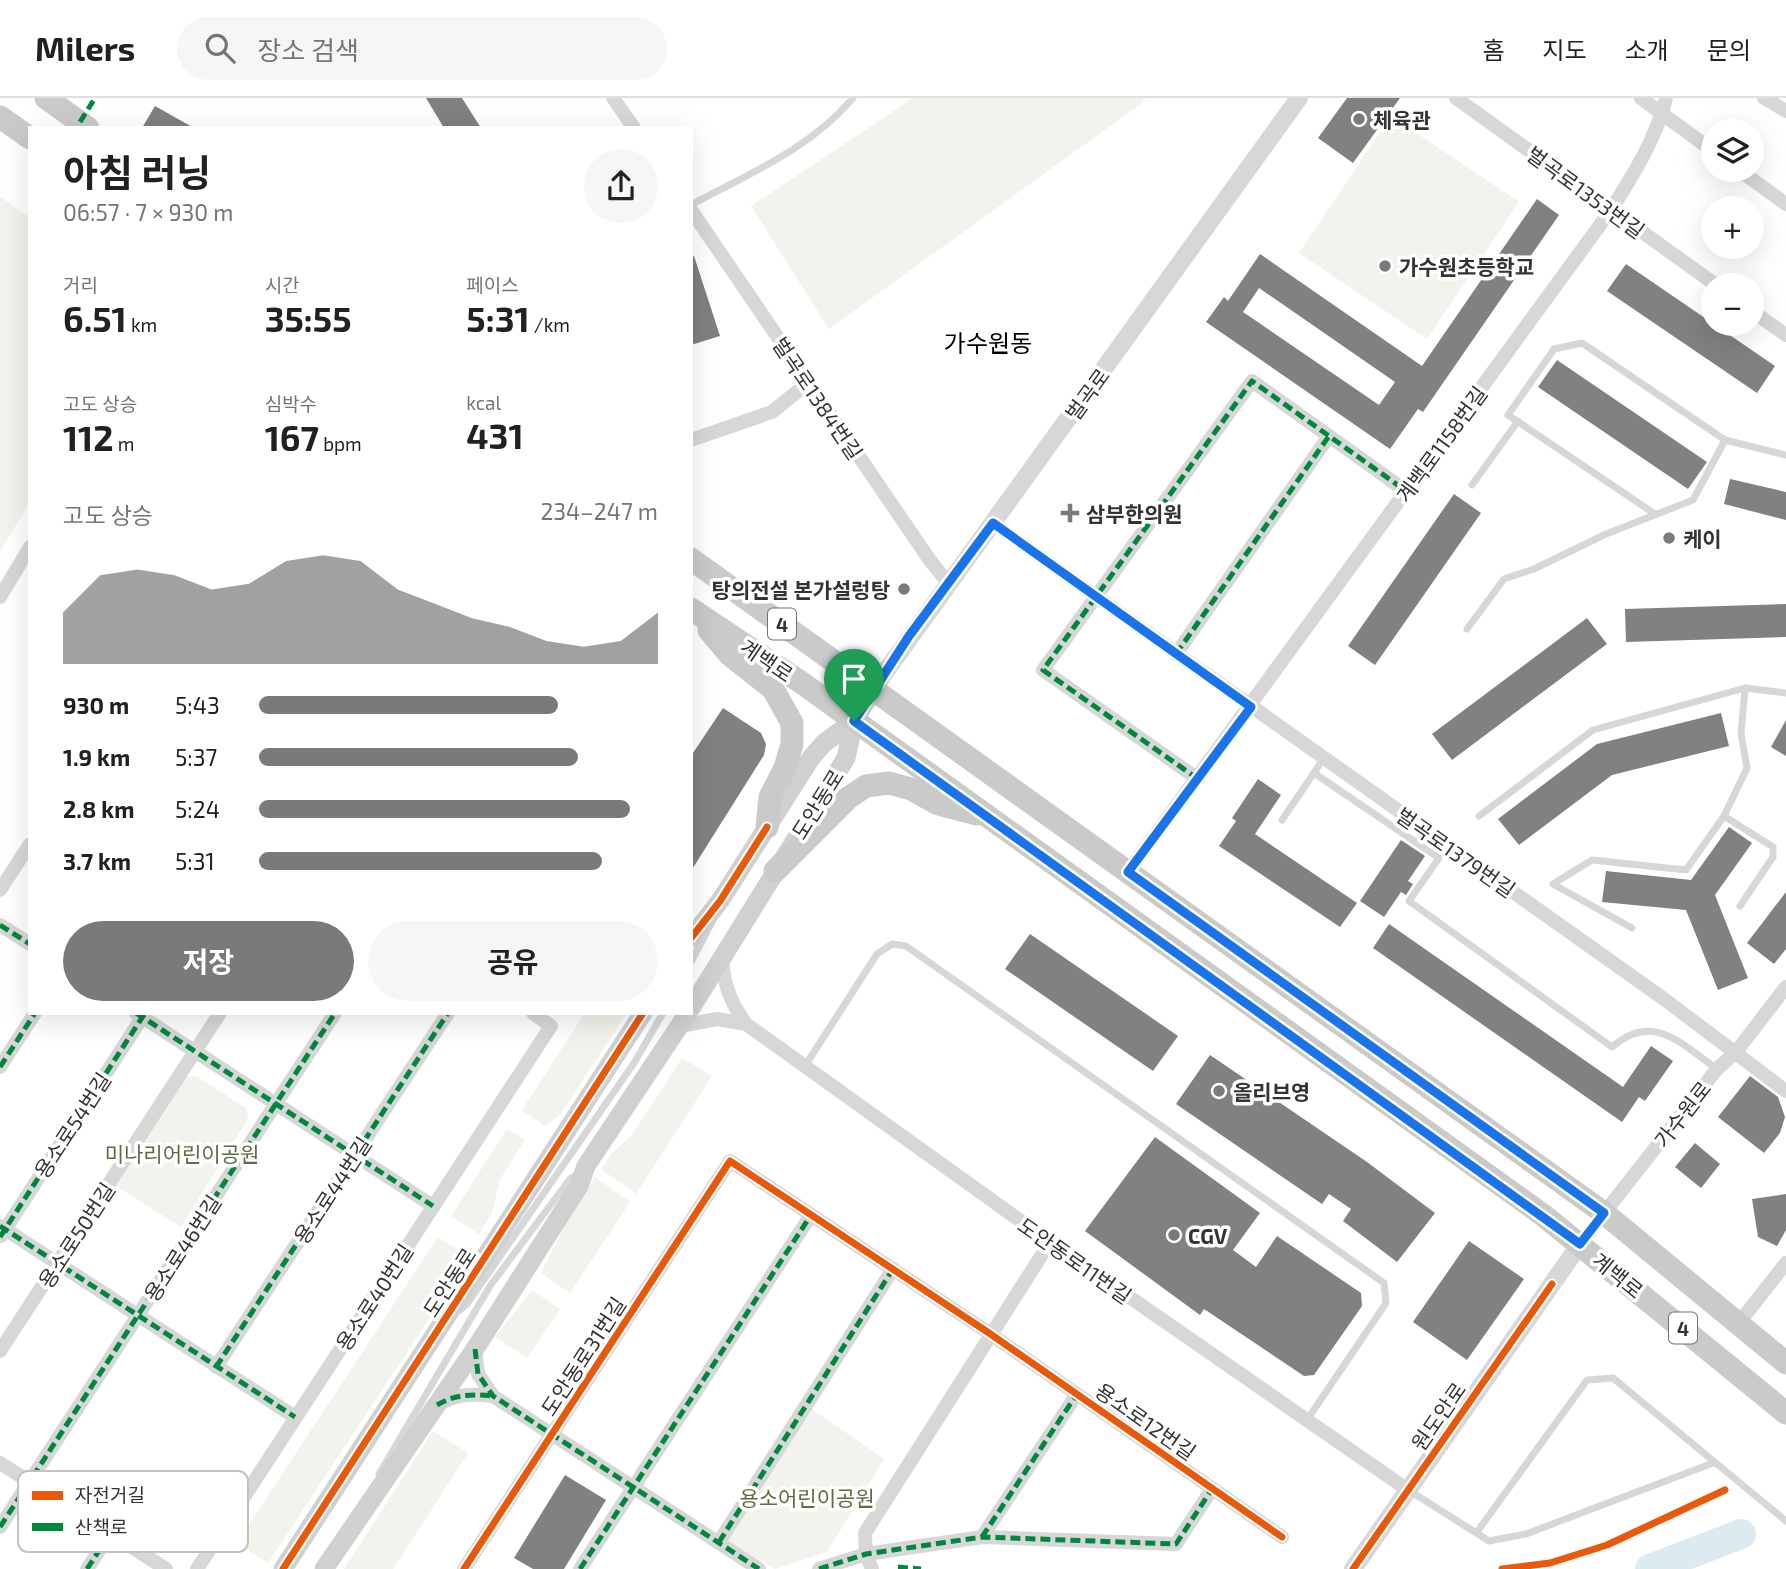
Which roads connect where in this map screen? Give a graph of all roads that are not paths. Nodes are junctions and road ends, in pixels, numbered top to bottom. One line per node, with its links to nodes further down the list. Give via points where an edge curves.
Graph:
1 (46, 98): 12 (main road)
2 (613, 98): 13 (street)
3 (853, 98): 18 (lane, via 834,121 806,142)
4 (1299, 98): 33 (street, 벌곡로)
5 (1457, 98): 19 (street, 벌곡로1353번길)
6 (1640, 98): 10 (street)
7 (1666, 98): 10 (street, 계백로1158번길)
8 (1764, 98): 9 (street)
9 (1786, 111)
10 (1662, 114): 15 (street); 19 (street, 계백로1158번길, via 1639,166)
11 (0, 117): 14 (main road)
12 (85, 126)
13 (633, 126)
14 (28, 137)
15 (1701, 142)
16 (1756, 182): 17 (street)
17 (1786, 204)
18 (693, 207)
19 (1611, 210): 21 (street, 벌곡로1353번길); 31 (street, 계백로1158번길)
20 (696, 225): 24 (street, 벌곡로1384번길)
21 (1701, 274)
22 (1764, 319): 23 (street)
23 (1786, 335)
24 (808, 383): 27 (street, via 772,412); 36 (street, 벌곡로1384번길)
25 (1518, 421): 28 (lane, via 1508,415 1554,349 1582,343); 30 (lane); 32 (lane)
26 (1329, 436): 31 (street); 37 (street, via 1252,381); 42 (street)
27 (693, 439)
28 (1725, 440): 29 (lane); 32 (lane, via 1693,500)
29 (1786, 455)
30 (1472, 485)
31 (1406, 491): 46 (street, 계백로1158번길)
32 (1655, 514): 41 (lane, via 1504,579)
33 (993, 523): 36 (street, 벌곡로); 37 (street, 벌곡로1379번길)
34 (28, 550): 38 (street)
35 (693, 560): 44 (main road, 계백로 / 4)
36 (948, 583): 44 (street, 벌곡로)
37 (1096, 596): 42 (street, 벌곡로1379번길); 50 (street, via 1043,670)
38 (0, 597)
39 (693, 610): 47 (main road, 계백로 / 4)
40 (693, 611): 55 (main road, via 730,655 773,688 792,723 792,744 770,797)
41 (1466, 629)
42 (1176, 654): 46 (street, 벌곡로1379번길)
43 (1745, 688): 45 (lane); 52 (lane, via 1593,730); 53 (lane, via 1741,734 1747,768)
44 (873, 689): 47 (main road); 58 (main road, 계백로 / 4)
45 (1786, 693)
46 (1251, 707): 48 (street, 벌곡로1379번길); 50 (street, 계백로1158번길)
47 (854, 721): 51 (main road, 계백로 / 4); 55 (main road, 도안동로, via 817,750); 57 (main road, 도안동로, via 846,758)
48 (1324, 758): 49 (lane); 81 (street, 벌곡로1379번길)
49 (1314, 773): 54 (lane); 84 (lane, via 1438,858 1409,901 1612,1047 1640,1030 1661,1031)
50 (1198, 779): 58 (street, 계백로1158번길)
51 (986, 816): 57 (main road, via 938,804 911,789 875,783 848,799); 95 (main road, 계백로 / 4)
52 (1479, 816)
53 (1724, 816): 61 (lane, via 1773,847 1773,858); 63 (lane, via 1686,870 1592,860 1553,884)
54 (1282, 820)
55 (766, 827): 60 (main road, 도안동로)
56 (28, 847): 59 (street)
57 (775, 872): 67 (main road, 도안동로)
58 (1128, 872): 91 (main road, 계백로 / 4)
59 (0, 890)
60 (720, 901): 64 (main road, 도안동로); 66 (lane)
61 (1740, 906)
62 (0, 925): 65 (street)
63 (1632, 928)
64 (693, 935)
65 (28, 943)
66 (693, 959)
67 (722, 959): 69 (main road, 도안동로); 79 (street, via 731,1003)
68 (1786, 987): 81 (street, 가수원로)
69 (693, 1005)
70 (34, 1015): 82 (street)
71 (141, 1015): 80 (street); 93 (street, 용소로54번길)
72 (219, 1015): 80 (street, 용소로50번길)
73 (334, 1015): 86 (street, 용소로46번길)
74 (447, 1015): 87 (street, 용소로44번길)
75 (536, 1015): 90 (street, 용소로40번길, via 551,1026)
76 (642, 1015): 100 (main road, 도안동로)
77 (662, 1015): 100 (lane, via 634,1063 475,1293)
78 (684, 1020): 79 (street); 89 (main road)
79 (746, 1024): 83 (street, 도안동로11번길)
80 (195, 1052): 86 (street); 96 (street, 용소로50번길)
81 (1736, 1052): 84 (street, 가수원로); 85 (street, 벌곡로1379번길)
82 (0, 1067)
83 (803, 1068): 94 (street, 도안동로11번길); 112 (lane, via 877,954 892,944 906,946 1384,1283 1387,1303)
84 (1717, 1069): 91 (street, 가수원로)
85 (1786, 1091)
86 (276, 1104): 87 (street); 99 (street, 용소로46번길)
87 (355, 1155): 90 (street); 106 (street, 용소로44번길)
88 (730, 1161): 92 (street, 용소로12번길); 113 (street, 도안동로31번길)
89 (584, 1169): 103 (main road, via 579,1186); 123 (lane, via 570,1179 491,1286 378,1475)
90 (433, 1206): 111 (street, 용소로40번길)
91 (1604, 1213): 95 (street, 가수원로); 101 (main road, 계백로 / 4)
92 (811, 1215): 98 (street, 용소로12번길); 118 (street)
93 (2, 1231): 96 (street)
94 (1049, 1242): 102 (street); 112 (street, 도안동로11번길)
95 (1580, 1244): 110 (main road, 계백로 / 4); 121 (street, 원도안로)
96 (57, 1263): 99 (street); 104 (street, 용소로50번길)
97 (1786, 1263): 101 (street)
98 (893, 1269): 102 (street, 용소로12번길); 129 (street)
99 (138, 1316): 106 (street); 116 (street, 용소로46번길)
100 (444, 1323): 137 (main road, 도안동로)
101 (1738, 1324): 105 (main road, 계백로 / 4)
102 (989, 1333): 107 (street, 용소로12번길); 133 (street, via 865,1533)
103 (475, 1349): 108 (street, via 478,1374); 109 (main road)
104 (0, 1351)
105 (1786, 1363)
106 (216, 1367): 111 (street)
107 (1077, 1394): 119 (street, 용소로12번길); 127 (street)
108 (493, 1396): 109 (street, via 464,1394); 113 (street, 도안동로31번길)
109 (437, 1405): 123 (main road)
110 (1786, 1413)
111 (295, 1417): 120 (street, 용소로40번길)
112 (1306, 1420): 121 (street, 도안동로11번길)
113 (552, 1434): 118 (street, 도안동로31번길); 139 (street, 도안동로31번길)
114 (0, 1463): 117 (street)
115 (1713, 1463): 124 (lane); 126 (lane, via 1526,1534 1489,1541); 126 (lane, via 1613,1378 1587,1380)
116 (37, 1471)
117 (18, 1474)
118 (635, 1488): 129 (street, 도안동로31번길); 140 (street)
119 (1212, 1489): 127 (street, via 1176,1544); 128 (street, 용소로12번길)
120 (248, 1490)
121 (1408, 1490): 126 (lane); 144 (street, 원도안로)
122 (18, 1500): 125 (street, 용소로46번길)
123 (370, 1501): 138 (main road)
124 (1786, 1521)
125 (0, 1527)
126 (1477, 1532)
127 (982, 1536): 133 (street)
128 (1282, 1537)
129 (719, 1542): 141 (street, 도안동로31번길)
130 (98, 1552): 134 (street)
131 (139, 1552): 135 (street)
132 (208, 1552): 136 (street, 용소로40번길)
133 (866, 1554): 142 (street); 143 (street)
134 (87, 1569)
135 (166, 1569)
136 (197, 1569)
137 (283, 1569)
138 (324, 1569)
139 (464, 1569)
140 (580, 1569)
141 (759, 1569)
142 (818, 1569)
143 (872, 1569)
144 (1353, 1569)

